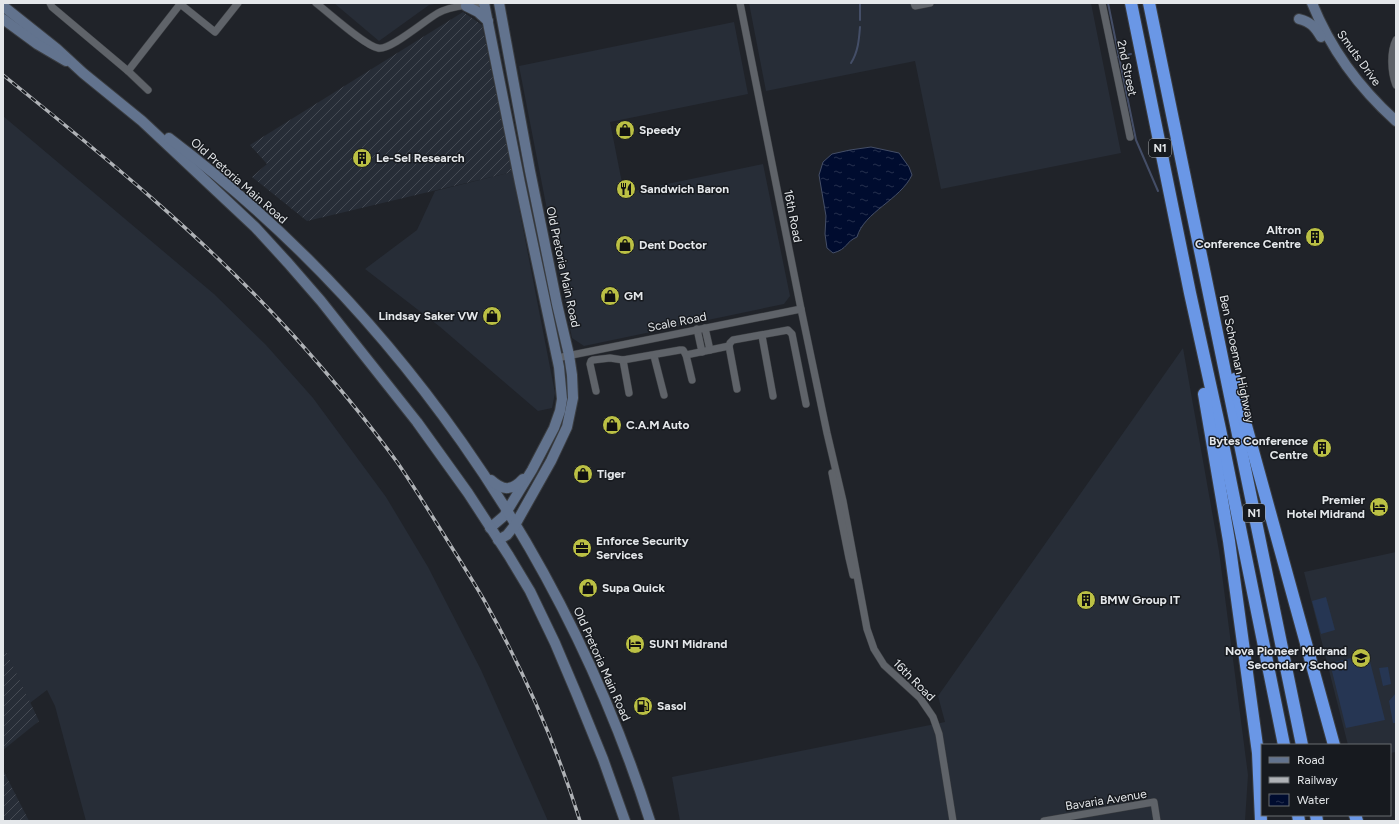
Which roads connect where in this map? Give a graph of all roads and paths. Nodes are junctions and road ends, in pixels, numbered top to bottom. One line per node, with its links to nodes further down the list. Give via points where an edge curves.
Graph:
1 (50, 3): 23 (street)
2 (180, 3): 3 (street, via 215,32); 23 (street)
3 (238, 3)
4 (316, 3): 15 (street, via 367,43 378,48 392,45 437,13)
5 (479, 3): 15 (street)
6 (484, 3): 19 (main road, Old Pretoria Main Road)
7 (499, 3): 38 (main road, Old Pretoria Main Road)
8 (740, 3): 31 (street, 16th Road)
9 (914, 3): 10 (street, via 915,6)
10 (930, 3)
11 (1102, 3): 28 (street, 2nd Street)
12 (1131, 3): 30 (highway, N1)
13 (1149, 3): 29 (highway, Ben Schoeman Highway / N1)
14 (1312, 3): 21 (main road, Smuts Drive, via 1328,39)
15 (466, 5): 19 (main road)
16 (3, 6): 22 (main road, Old Pretoria Main Road, via 57,49)
17 (3, 19): 22 (main road, Old Pretoria Main Road, via 53,55)
18 (1299, 19): 21 (main road, via 1313,25)
19 (488, 21): 41 (main road, Old Pretoria Main Road)
20 (1396, 40): 24 (street, via 1392,58)
21 (1342, 60): 27 (main road, Smuts Drive, via 1370,96)
22 (74, 66): 26 (main road, Old Pretoria Main Road)
23 (128, 71): 25 (street)
24 (1396, 85)
25 (148, 90)
26 (142, 121): 50 (main road, Old Pretoria Main Road, via 170,139 233,190 307,258 402,362); 54 (main road, Old Pretoria Main Road, via 255,227 322,301 429,438)
27 (1396, 121)
28 (1130, 137)
29 (1206, 280): 57 (highway, Ben Schoeman Highway / N1); 58 (highway, via 1227,342 1240,400)
30 (1190, 293): 56 (highway, N1); 64 (highway, via 1194,338 1217,464 1258,753)
31 (801, 308): 32 (street, Scale Road); 61 (street, 16th Road, via 827,433 832,477 848,558 870,640 877,656 891,673 920,698 933,717 939,734)
32 (705, 328): 33 (street, Scale Road); 36 (street)
33 (697, 329): 37 (street); 38 (street, Scale Road)
34 (762, 336): 35 (street, via 733,340); 48 (street); 49 (street, via 788,330 790,332)
35 (729, 346): 36 (street); 44 (street)
36 (710, 350): 37 (street)
37 (702, 352): 40 (street)
38 (569, 355): 41 (street, Scale Road); 53 (main road, Old Pretoria Main Road, via 573,398 567,427 551,462)
39 (654, 356): 40 (street, via 683,350); 42 (street); 47 (street)
40 (686, 356): 43 (street)
41 (557, 358): 51 (main road, Old Pretoria Main Road, via 562,388 560,411 553,431)
42 (623, 360): 45 (street, via 610,358 591,361); 46 (street)
43 (692, 380)
44 (737, 390)
45 (596, 391)
46 (629, 393)
47 (664, 394)
48 (773, 396)
49 (806, 404)
50 (477, 463): 51 (main road, via 494,483 506,488 517,485); 52 (main road, Old Pretoria Main Road)
51 (532, 470): 52 (main road, Old Pretoria Main Road)
52 (507, 511): 53 (main road, Old Pretoria Main Road); 54 (main road, Old Pretoria Main Road, via 503,518)
53 (515, 525): 55 (main road, Old Pretoria Main Road, via 507,535); 60 (main road, Old Pretoria Main Road, via 556,595 594,676)
54 (490, 528): 55 (main road, Old Pretoria Main Road)
55 (498, 540): 59 (main road, Old Pretoria Main Road, via 530,591 555,643 603,759)
56 (1284, 744)
57 (1302, 744)
58 (1334, 744)
59 (625, 821)
60 (650, 821)
61 (953, 821)
62 (1044, 821): 63 (street, Bavaria Avenue, via 1154,802)
63 (1157, 821)
64 (1261, 821)

